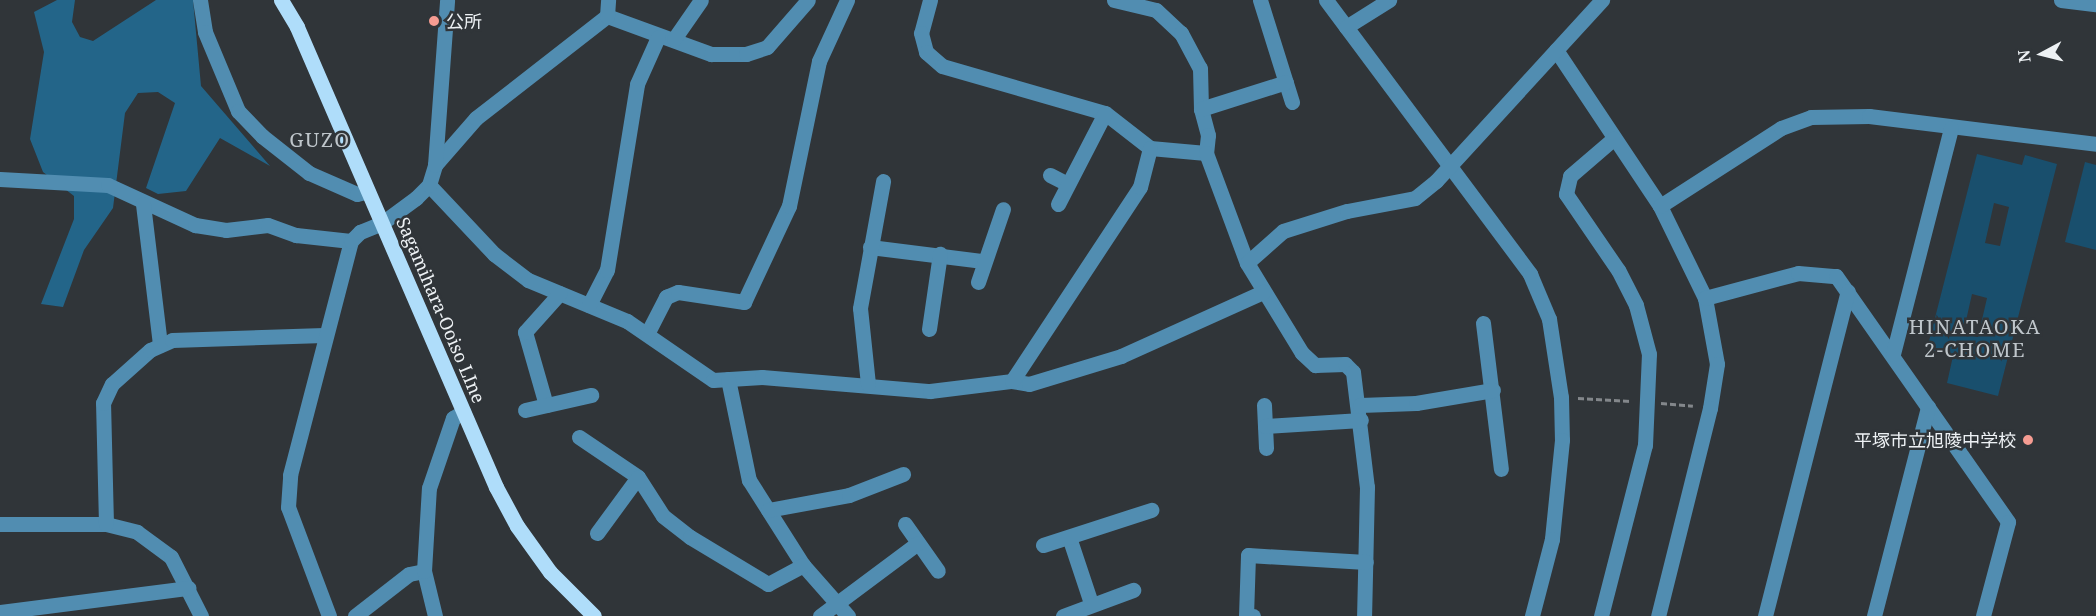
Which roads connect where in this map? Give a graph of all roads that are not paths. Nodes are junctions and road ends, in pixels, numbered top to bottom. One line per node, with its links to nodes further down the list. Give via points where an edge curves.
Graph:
1 (200, 0): 37 (street, via 205,32 238,111 262,136 309,173 357,194)
2 (281, 0): 37 (main road, Sagamihara-Ooiso LIne, via 297,27)
3 (447, 0): 30 (street)
4 (608, 0): 16 (street)
5 (701, 0): 19 (street)
6 (808, 0): 19 (street, via 767,47 746,54 711,54)
7 (847, 0): 57 (street, via 819,61 789,206 744,302 678,292 666,297)
8 (930, 0): 24 (street, via 921,33 926,52 942,66)
9 (1114, 0): 23 (street, via 1156,10 1181,33 1200,68)
10 (1260, 0): 21 (street)
11 (1326, 0): 17 (street)
12 (1389, 0): 17 (street)
13 (1602, 0): 20 (street)
14 (2061, 0): 15 (street)
15 (2096, 4)
16 (607, 16): 18 (street); 30 (street, via 476,118)
17 (1346, 27): 31 (street)
18 (658, 37): 19 (street); 53 (street, via 637,84 608,270)
19 (674, 39)
20 (1556, 50): 26 (street); 31 (street)
21 (1286, 82): 22 (street); 23 (street)
22 (1292, 102)
23 (1202, 109): 29 (street, via 1208,135)
24 (1105, 113): 28 (street); 35 (street)
25 (1951, 128): 27 (street); 40 (street, via 1869,116 1811,117 1781,128); 59 (street)
26 (1612, 139): 40 (street); 107 (street, via 1570,176 1566,194 1632,297 1649,354 1645,445)
27 (2096, 144)
28 (1150, 147): 29 (street); 61 (street, via 1140,187)
29 (1206, 153): 47 (street)
30 (435, 165): 36 (street)
31 (1448, 165): 47 (street, via 1436,182 1415,198 1283,231); 106 (street, via 1530,274 1549,319 1561,397 1562,440 1552,539)
32 (1050, 175): 35 (street)
33 (0, 178): 38 (street, via 108,185)
34 (883, 181): 44 (street)
35 (1068, 184): 39 (street)
36 (429, 185): 42 (street); 51 (street, via 494,254 528,280)
37 (368, 191): 42 (main road, Sagamihara-Ooiso LIne)
38 (143, 204): 43 (street, via 195,225 226,230 268,225 296,235); 58 (street)
39 (1058, 204)
40 (1660, 206): 52 (street)
41 (1003, 209): 46 (street)
42 (382, 223): 43 (street, via 360,232); 69 (main road, Sagamihara-Ooiso LIne)
43 (351, 242): 56 (street)
44 (870, 247): 45 (street); 62 (street, via 860,308)
45 (940, 254): 46 (street); 55 (street)
46 (983, 261): 48 (street)
47 (1247, 263): 50 (street)
48 (978, 282)
49 (1848, 291): 52 (street, via 1836,276 1798,273); 59 (street); 109 (street)
50 (1263, 292): 61 (street, via 1121,357 1029,384); 70 (street, via 1302,353 1315,365 1345,364 1353,372)
51 (560, 293): 53 (street); 65 (street, via 525,332)
52 (1705, 298): 108 (street, via 1717,364 1710,408)
53 (589, 305): 57 (street)
54 (1483, 323): 63 (street)
55 (929, 329)
56 (324, 334): 58 (street, via 172,340); 97 (street, via 290,475 288,507)
57 (647, 334): 60 (street, via 713,380)
58 (160, 345): 80 (street, via 112,384 103,403)
59 (1893, 354): 67 (street)
60 (728, 379): 62 (street, via 762,377); 77 (street, via 744,463)
61 (1012, 381): 62 (street, via 930,391)
62 (868, 384)
63 (1493, 390): 70 (street); 74 (street)
64 (591, 395): 65 (street)
65 (546, 405): 68 (street)
66 (1264, 405): 71 (street)
67 (1928, 407): 95 (street, via 2008,522); 110 (street)
68 (525, 410)
69 (463, 412): 88 (street, via 453,418 429,488); 100 (main road, Sagamihara-Ooiso LIne, via 517,526 550,572)
70 (1360, 413): 71 (street); 86 (street, via 1366,487)
71 (1265, 426): 73 (street)
72 (579, 437): 76 (street)
73 (1266, 448)
74 (1501, 469)
75 (903, 474): 77 (street, via 849,495)
76 (638, 477): 82 (street); 87 (street, via 663,516 768,584)
77 (768, 510): 87 (street)
78 (1150, 510): 83 (street)
79 (0, 524): 80 (street)
80 (106, 524): 90 (street, via 137,532 171,557)
81 (905, 524): 84 (street)
82 (597, 533)
83 (1069, 537): 85 (street); 92 (street)
84 (918, 543): 89 (street); 93 (street)
85 (1043, 545)
86 (1366, 562): 104 (street, via 1248,555 1246,616); 105 (street)
87 (803, 565): 93 (street)
88 (424, 571): 98 (street, via 409,574); 99 (street)
89 (938, 572)
90 (188, 588): 94 (street); 96 (street)
91 (1133, 590): 92 (street)
92 (1091, 603): 103 (street)
93 (833, 604): 101 (street); 102 (street)
94 (0, 612)
95 (1988, 615)
96 (201, 616)
97 (329, 616)
98 (355, 616)
99 (435, 616)
100 (594, 616)
101 (820, 616)
102 (848, 616)
103 (1064, 616)
104 (1253, 616)
105 (1364, 616)
106 (1532, 616)
107 (1601, 616)
108 (1658, 616)
109 (1765, 616)
110 (1874, 616)

